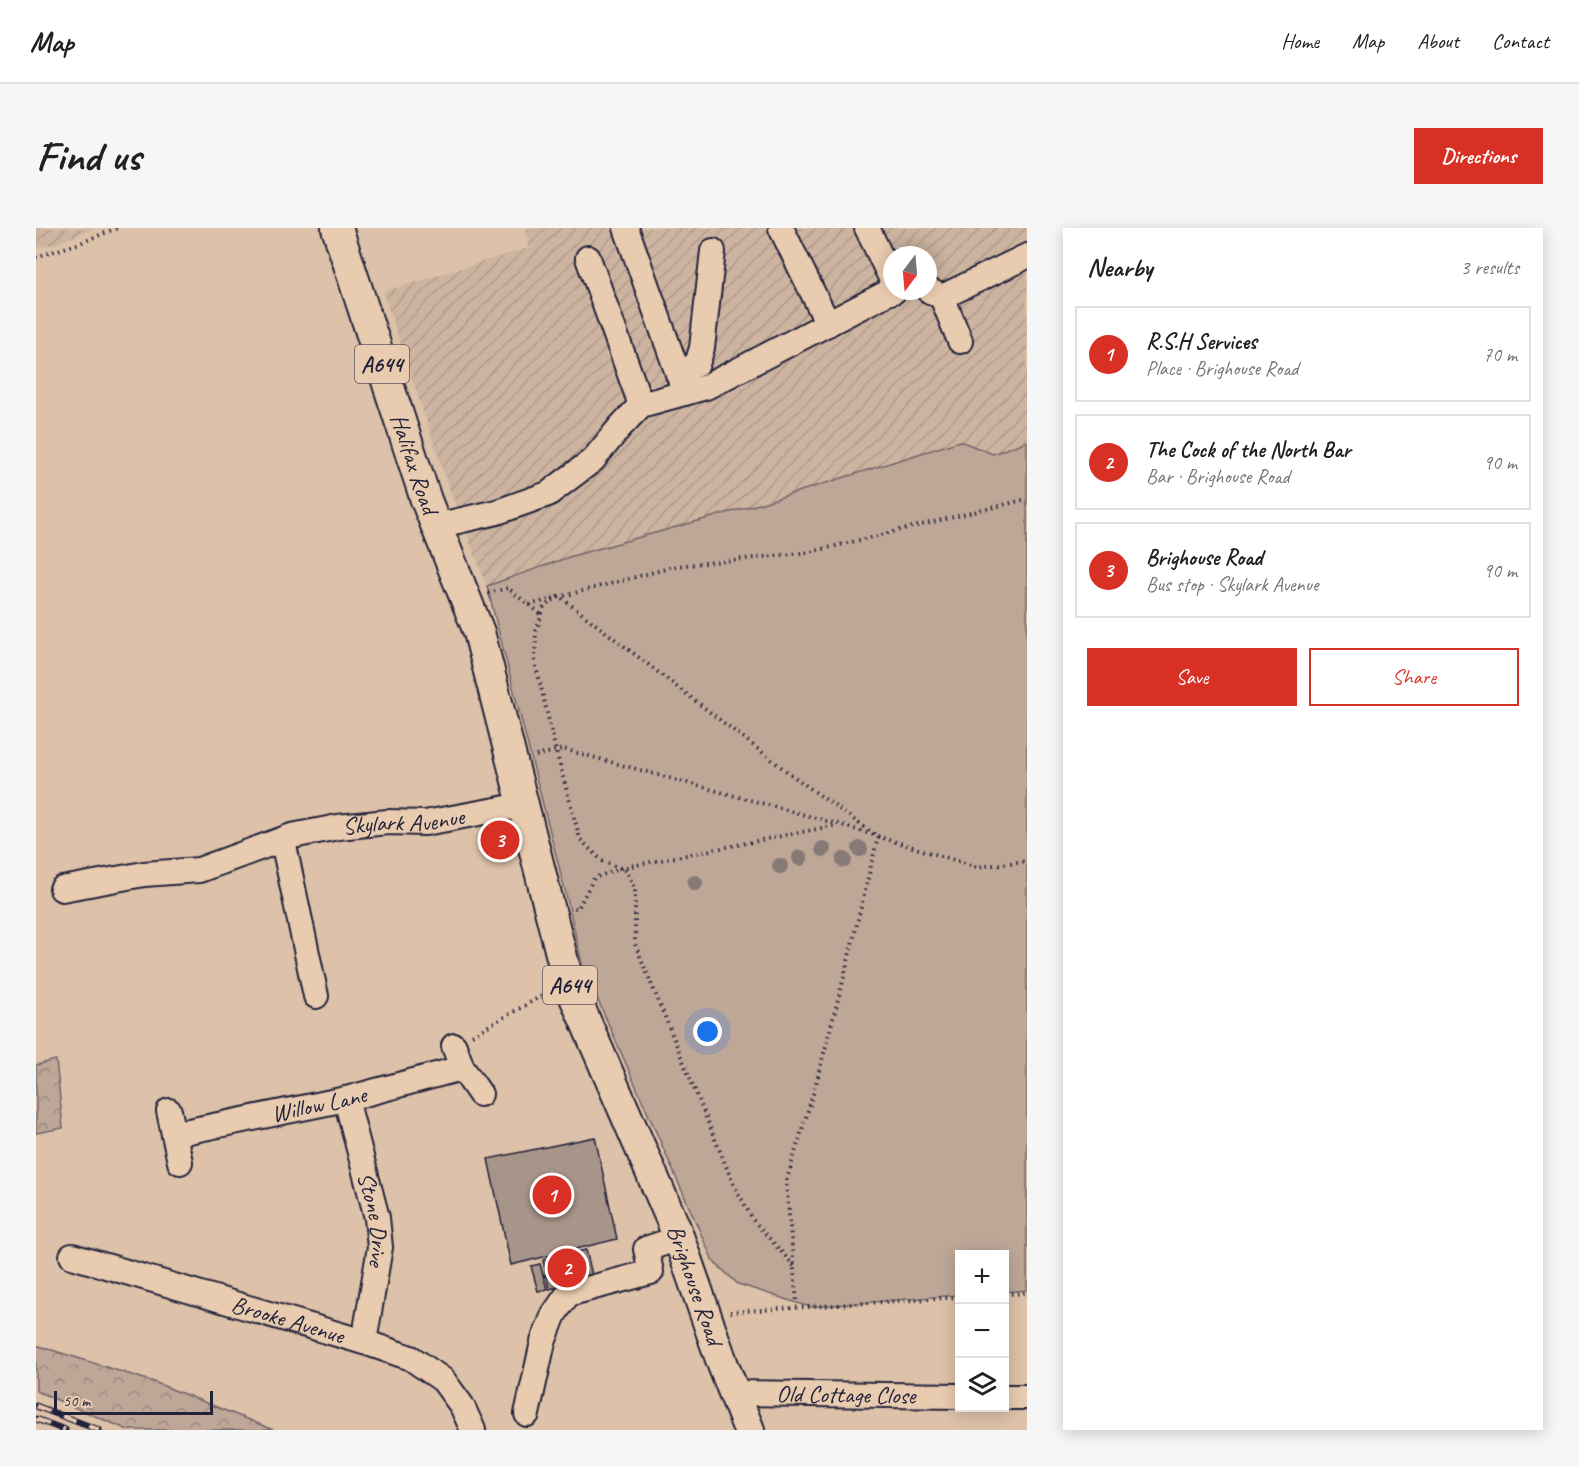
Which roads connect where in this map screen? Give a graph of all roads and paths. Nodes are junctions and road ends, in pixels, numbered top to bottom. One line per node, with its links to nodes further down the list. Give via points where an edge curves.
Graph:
1 (117, 228): 8 (path)
2 (337, 228): 19 (main road, Halifax Road / A644)
3 (626, 228): 16 (street)
4 (867, 228): 10 (street)
5 (785, 229): 14 (street)
6 (713, 251): 16 (street, via 702,348 697,364)
7 (1027, 256): 11 (street)
8 (36, 257)
9 (588, 258): 17 (street)
10 (883, 261)
11 (937, 292)
12 (883, 295): 14 (street)
13 (937, 297): 15 (street)
14 (828, 324): 16 (street, via 706,387)
15 (960, 341)
16 (681, 384): 17 (street)
17 (641, 405): 19 (street, via 593,460 548,494 497,512)
18 (1027, 499): 20 (path, via 811,552 677,566)
19 (436, 526): 21 (main road, Brighouse Road / A644)
20 (559, 596): 22 (path); 23 (path, via 544,607); 28 (path)
21 (465, 598): 22 (path, via 508,588); 25 (main road, Brighouse Road / A644, via 479,632)
22 (529, 605): 23 (path)
23 (541, 615): 24 (path, via 535,662)
24 (556, 751): 25 (path); 27 (path, via 563,749); 31 (path, via 580,839 602,861)
25 (512, 762): 26 (main road, Brighouse Road / A644)
26 (523, 805): 29 (street, Skylark Avenue, via 424,823 338,827); 33 (main road, Brighouse Road / A644)
27 (838, 824): 28 (path); 31 (path)
28 (878, 837): 30 (path, via 977,867); 42 (path, via 814,1091 786,1182)
29 (283, 840): 32 (street, Skylark Avenue, via 199,870 144,874); 35 (street)
30 (1027, 861)
31 (621, 868): 33 (path, via 594,878 578,908); 42 (path, via 627,871 635,890 635,944 733,1183 753,1220)
32 (62, 889)
33 (551, 912): 34 (main road, Brighouse Road / A644)
34 (568, 981): 36 (path); 40 (main road, Brighouse Road / A644)
35 (316, 996)
36 (458, 1057): 37 (street); 38 (street, Willow Lane)
37 (480, 1094)
38 (346, 1099): 39 (street, Willow Lane, via 172,1123); 48 (street, Stone Drive, via 377,1218 380,1247)
39 (180, 1162)
40 (679, 1238): 47 (main road, Brighouse Road / A644); 53 (street, via 646,1249 651,1272 568,1294 554,1314 543,1342)
41 (72, 1256): 48 (street, Brooke Avenue)
42 (794, 1266): 46 (path)
43 (1027, 1293): 44 (path)
44 (1009, 1294)
45 (955, 1297): 47 (path)
46 (796, 1303)
47 (705, 1313): 49 (main road, Brighouse Road / A644)
48 (364, 1342): 54 (street, Brooke Avenue, via 411,1358 443,1380)
49 (734, 1393): 50 (street, Old Cottage Close); 55 (main road, Brighouse Road / A644)
50 (955, 1396)
51 (1009, 1396): 52 (street)
52 (1027, 1397)
53 (527, 1414)
54 (473, 1430)
55 (749, 1430)

